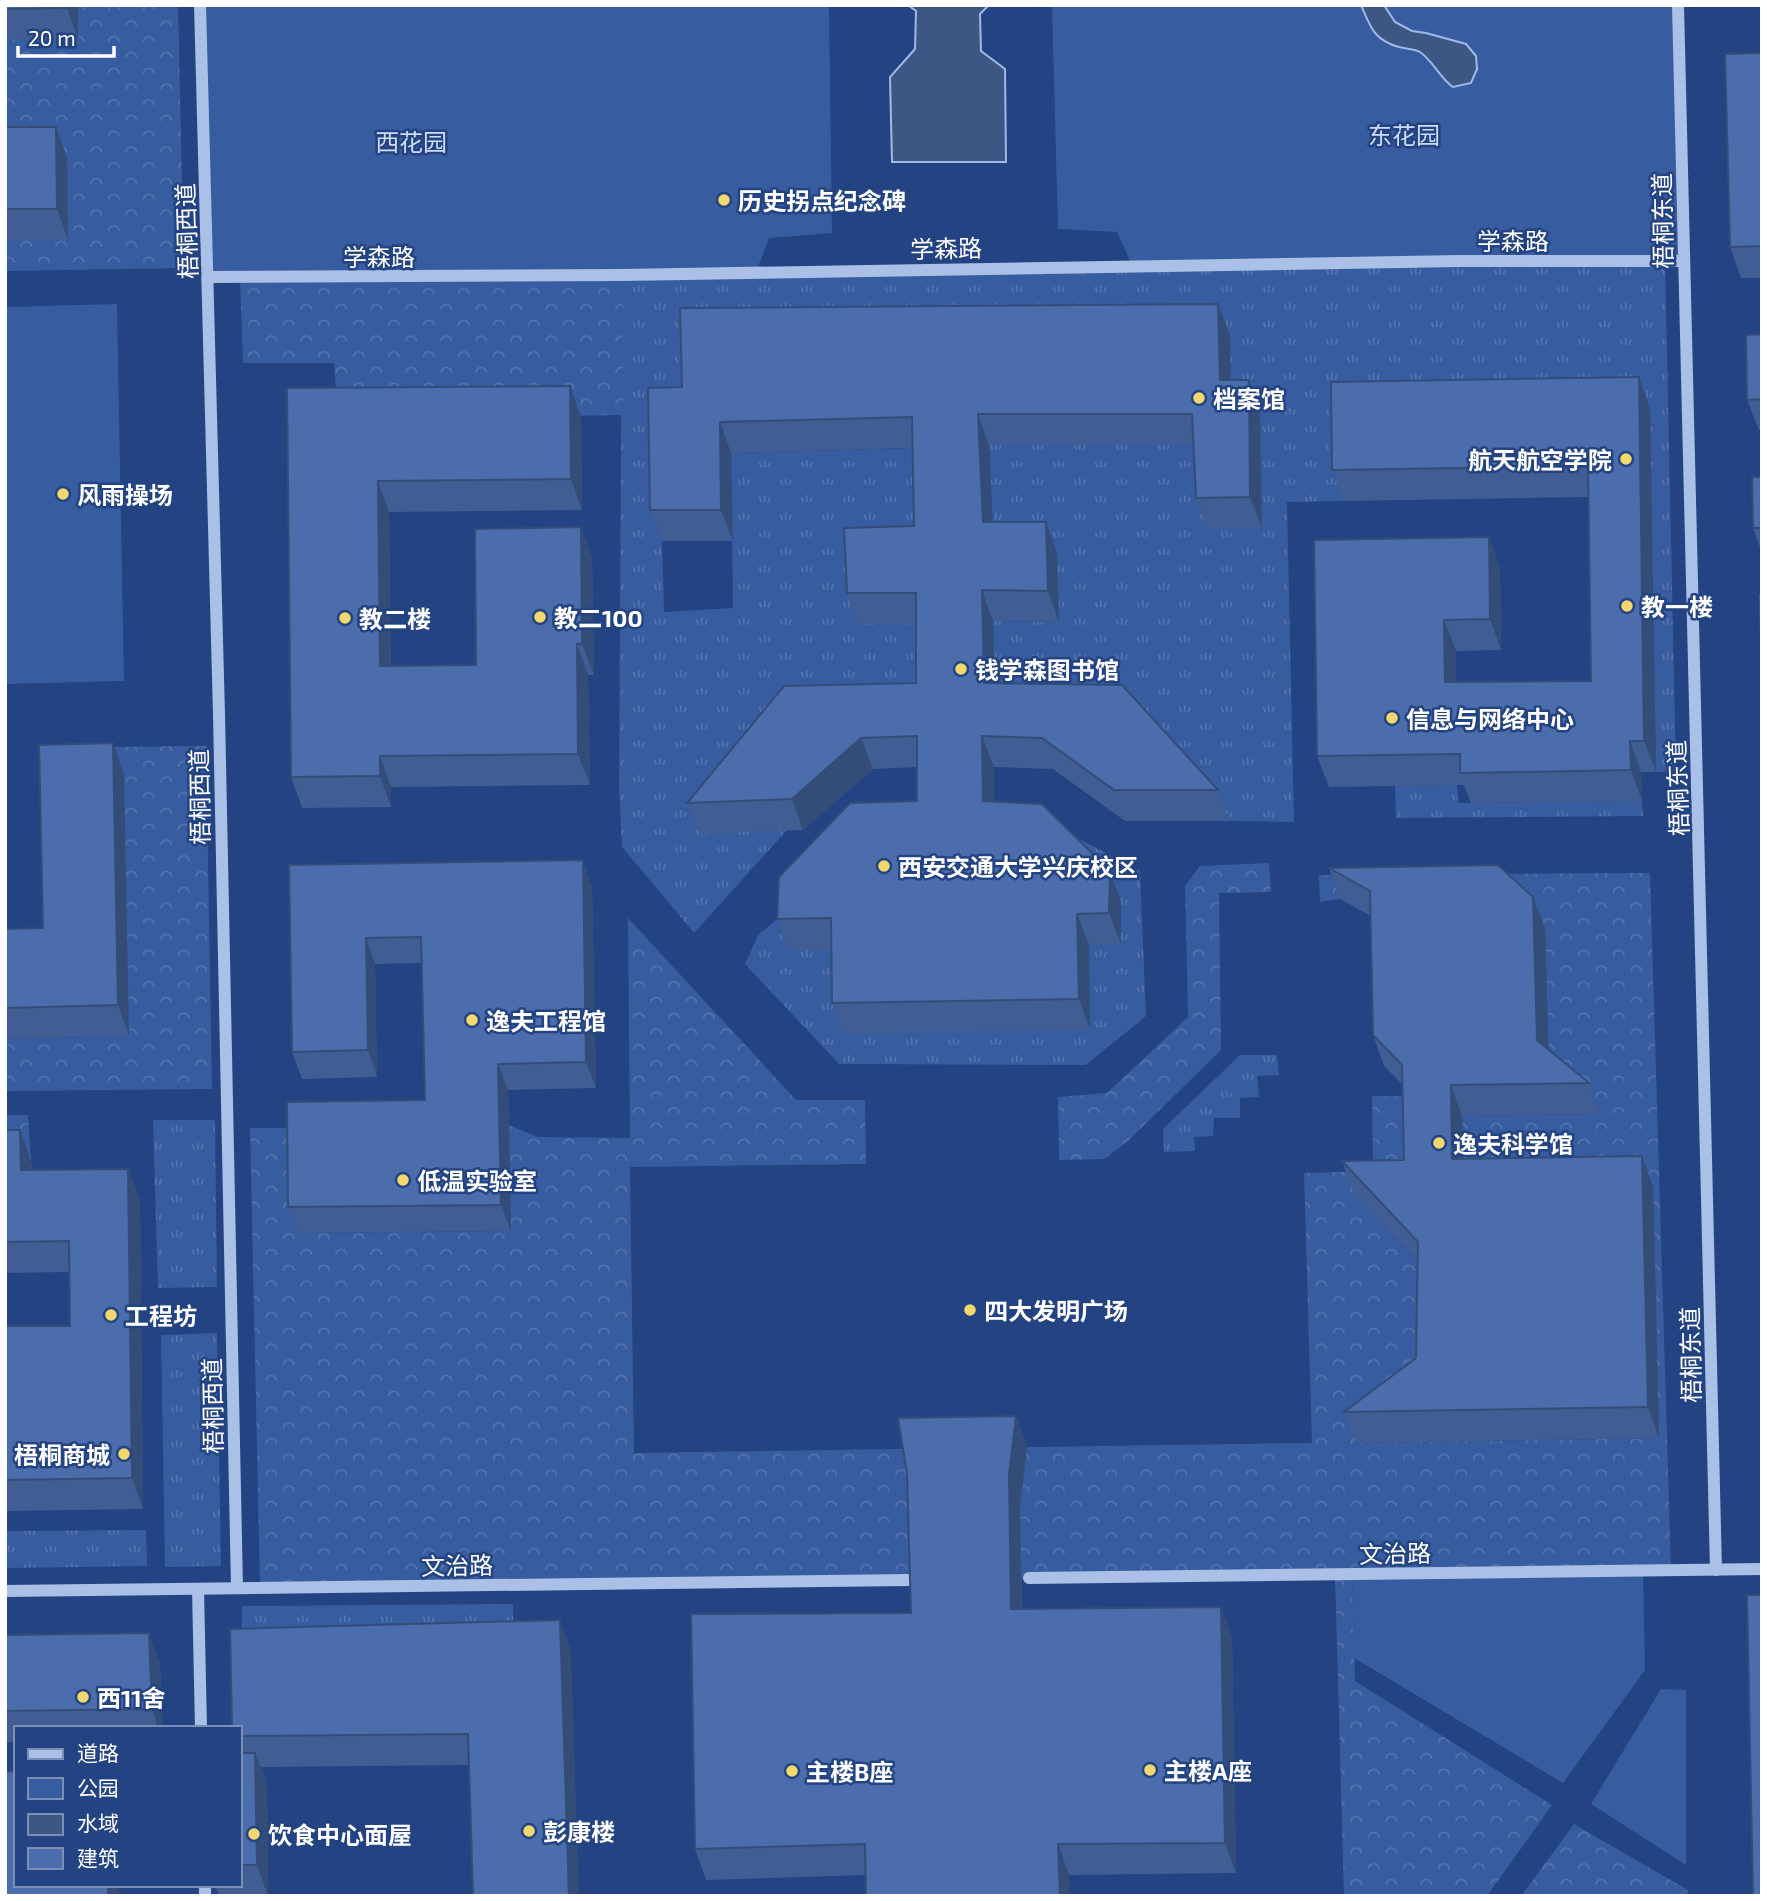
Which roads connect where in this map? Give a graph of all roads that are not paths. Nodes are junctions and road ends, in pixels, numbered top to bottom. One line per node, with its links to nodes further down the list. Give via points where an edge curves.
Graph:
1 (200, 5): 4 (street, 梧桐西道)
2 (1678, 5): 3 (street, 梧桐东道)
3 (1684, 261): 4 (street, 学森路); 6 (street, 梧桐东道)
4 (208, 277): 9 (street, 梧桐西道)
5 (1762, 1569): 6 (street, 文治路)
6 (1716, 1570): 7 (street, 文治路)
7 (1029, 1578)
8 (910, 1580): 9 (street, 文治路)
9 (237, 1588): 10 (street, 文治路)
10 (198, 1589): 11 (street, 文治路); 12 (street)
11 (5, 1591)
12 (201, 1726)

